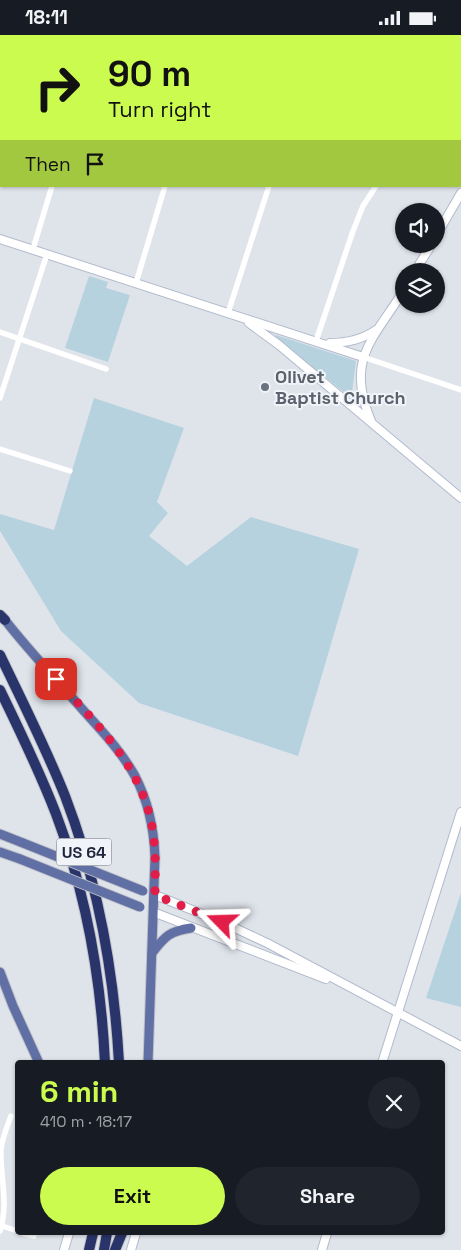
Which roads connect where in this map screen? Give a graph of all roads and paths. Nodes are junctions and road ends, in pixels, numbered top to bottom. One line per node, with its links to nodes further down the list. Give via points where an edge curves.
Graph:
1 (52, 187): 8 (street)
2 (165, 187): 10 (street)
3 (269, 187): 12 (street)
4 (375, 187): 17 (street, via 353,231)
5 (461, 193): 6 (street)
6 (445, 221)
7 (0, 239): 8 (street)
8 (33, 249): 9 (street)
9 (47, 254): 10 (street); 16 (street)
10 (136, 283): 12 (street)
11 (395, 303): 14 (street)
12 (228, 313): 13 (street)
13 (244, 319): 17 (street); 22 (street)
14 (380, 327): 17 (street, via 354,340 337,343); 18 (street)
15 (0, 332): 16 (street)
16 (19, 339): 19 (street); 21 (street)
17 (316, 341): 18 (street)
18 (364, 357): 20 (street); 22 (street, via 361,391)
19 (106, 369)
20 (461, 390)
21 (0, 398)
22 (372, 423): 25 (street)
23 (0, 449): 24 (street)
24 (70, 471)
25 (461, 498)
26 (2, 616): 32 (main road, via 110,739 135,776 154,839)
27 (0, 655): 42 (highway, US 64, via 65,796 94,885 112,976)
28 (0, 690): 41 (highway, US 64, via 44,784 75,873 98,982)
29 (461, 812): 38 (street)
30 (0, 834): 32 (main road, bridge)
31 (0, 852): 33 (main road, bridge)
32 (155, 895): 33 (main road); 37 (street, via 267,943)
33 (153, 913): 34 (street); 35 (main road)
34 (191, 928): 35 (main road, via 166,935); 37 (street)
35 (152, 953): 43 (main road)
36 (0, 972): 40 (main road)
37 (349, 988): 38 (street)
38 (398, 1012): 39 (street); 44 (street)
39 (461, 1046)
40 (38, 1060)
41 (105, 1060)
42 (119, 1060)
43 (148, 1060)
44 (383, 1060)
45 (11, 1116): 46 (street, via 0,1150 4,1191)
46 (1, 1229): 47 (street)
47 (15, 1231)
48 (30, 1235): 54 (street)
49 (69, 1235): 55 (street)
50 (107, 1235): 56 (highway)
51 (121, 1235): 57 (highway)
52 (135, 1235): 58 (street)
53 (326, 1235): 59 (street)
54 (34, 1236)
55 (64, 1250)
56 (104, 1250)
57 (115, 1250)
58 (131, 1250)
59 (322, 1250)

